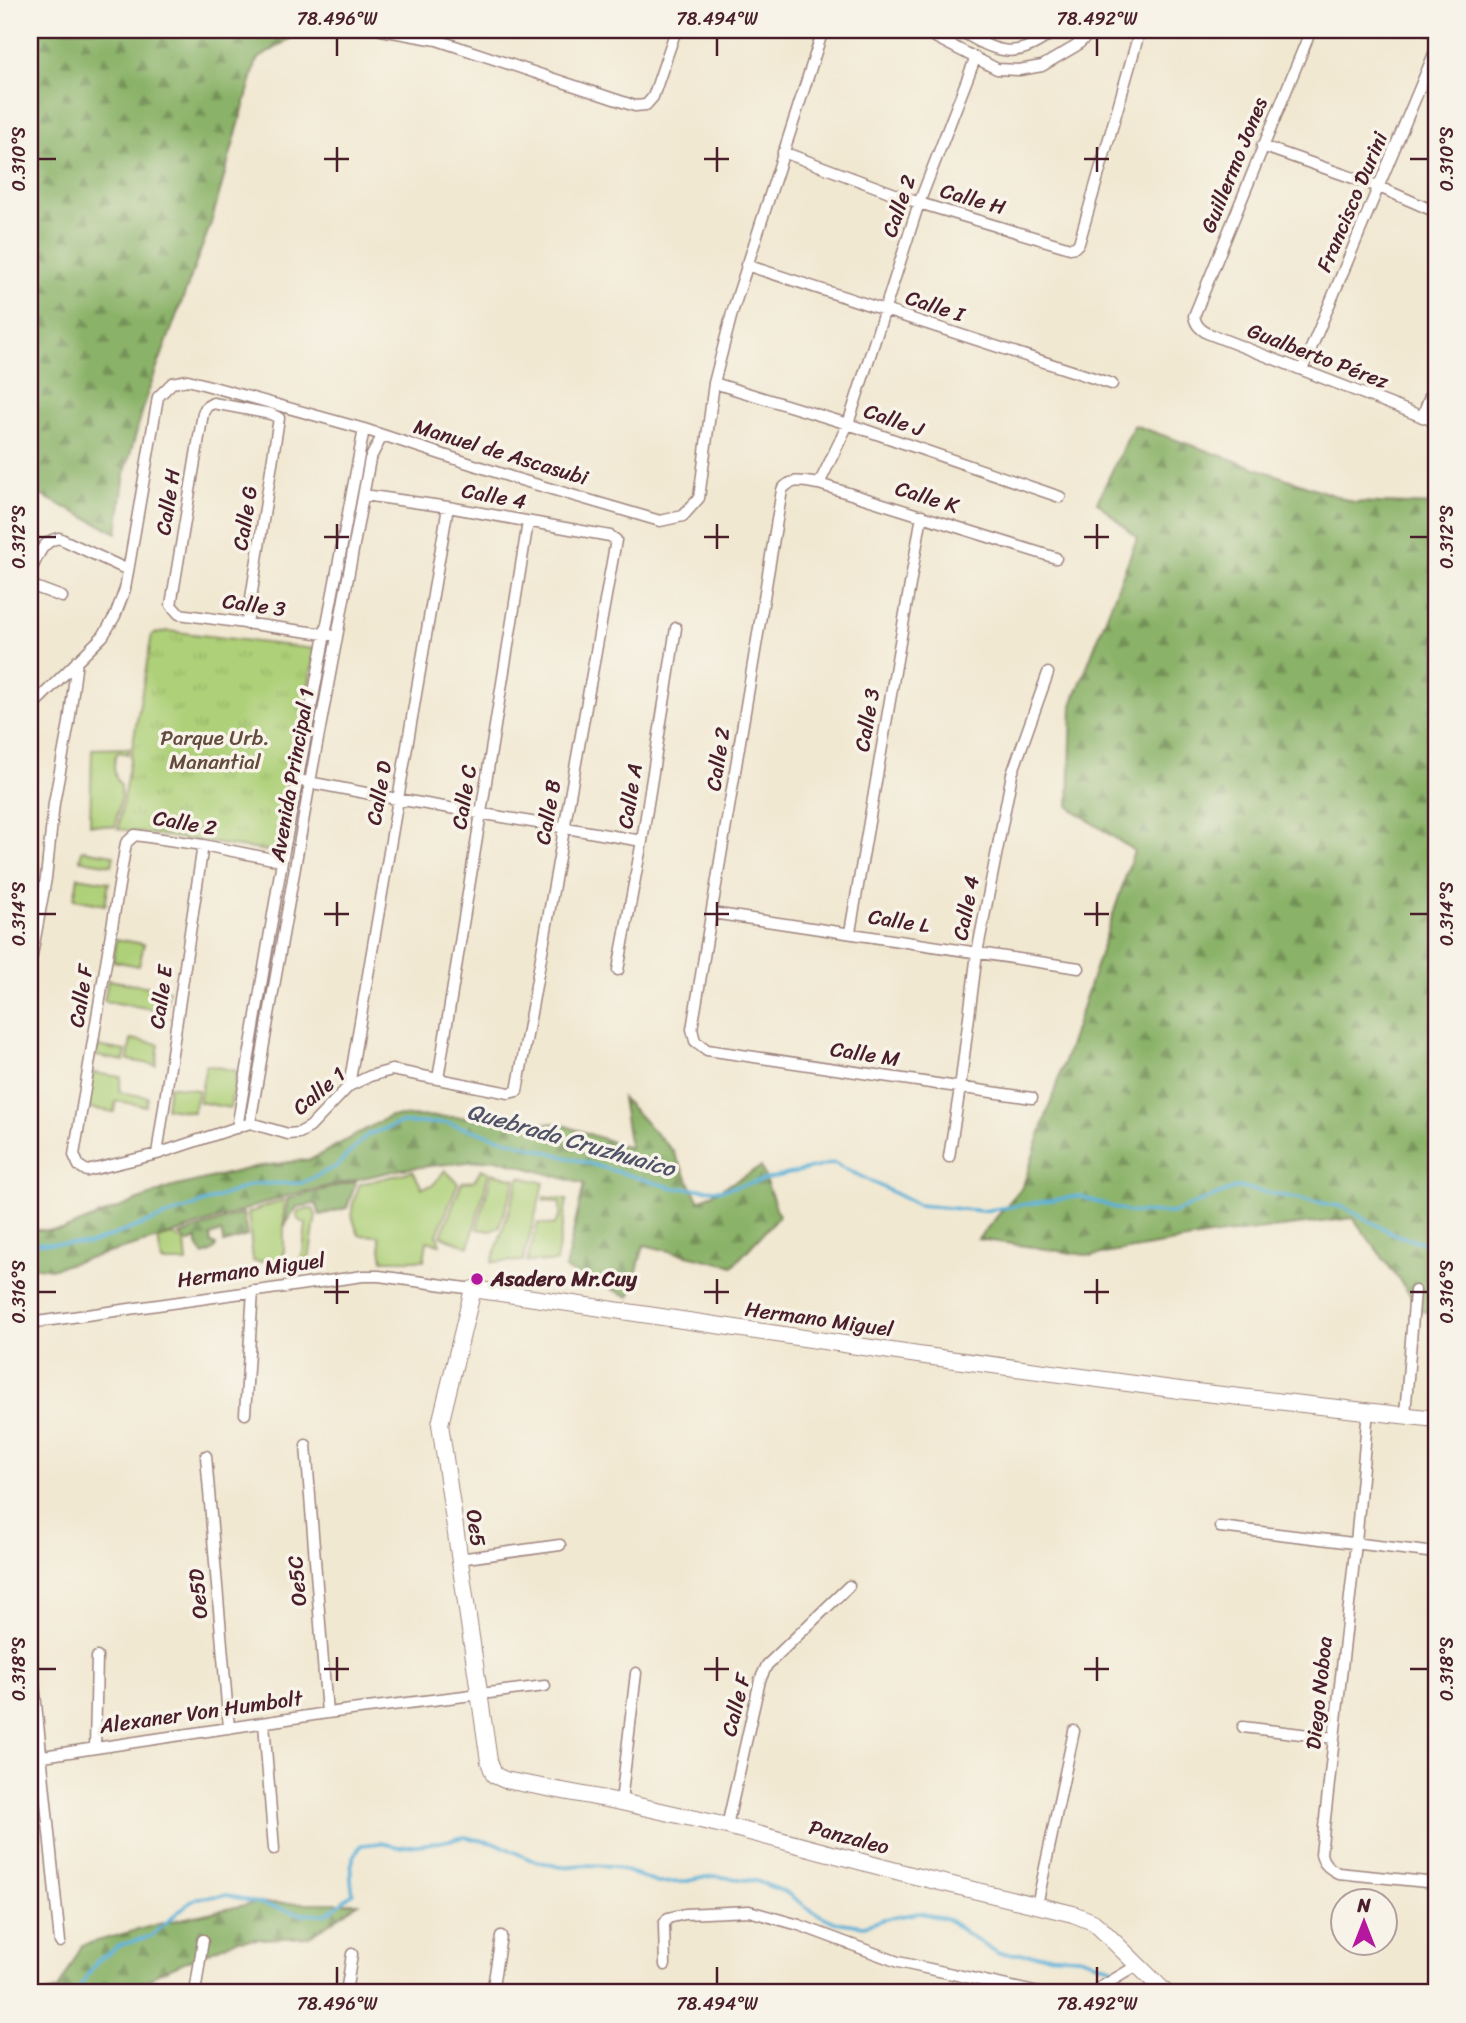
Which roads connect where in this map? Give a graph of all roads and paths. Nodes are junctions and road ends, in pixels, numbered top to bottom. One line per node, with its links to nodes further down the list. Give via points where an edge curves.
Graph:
1 (36, 30): 13 (street)
2 (381, 30): 3 (street, via 437,40 635,106 646,105 653,97)
3 (676, 30)
4 (823, 30): 20 (street, Manuel de Ascasubi)
5 (912, 30): 14 (street)
6 (959, 30): 16 (street)
7 (989, 30): 16 (street)
8 (1055, 30): 16 (street, via 1018,50 994,49)
9 (1094, 30): 18 (street, via 1042,66 998,69)
10 (1140, 30): 22 (street, Calle H, via 1075,247)
11 (1311, 30): 19 (street, Guillermo Jones)
12 (1427, 30): 15 (street)
13 (30, 31)
14 (933, 33): 18 (street)
15 (1436, 33)
16 (979, 42)
17 (1436, 49): 21 (street, Francisco Durini)
18 (975, 59): 22 (street, Calle 2)
19 (1262, 146): 21 (street); 26 (street, Guillermo Jones)
20 (783, 152): 22 (street, Calle H); 24 (street, Manuel de Ascasubi)
21 (1380, 187): 23 (street); 27 (street, Francisco Durini)
22 (919, 203): 25 (street, Calle 2)
23 (1436, 212)
24 (746, 265): 25 (street, Calle I); 29 (street, Manuel de Ascasubi)
25 (885, 310): 30 (street, Calle I); 34 (street, Calle 2)
26 (1194, 316): 27 (street, Gualberto Pérez, via 1198,328 1207,333)
27 (1302, 370): 31 (street, Gualberto Pérez)
28 (1436, 380): 31 (street)
29 (714, 383): 34 (street, Calle J); 36 (street, Manuel de Ascasubi, via 699,498 683,516 660,521)
30 (1112, 384)
31 (1422, 416): 33 (street, Gualberto Pérez)
32 (279, 418): 50 (street, Calle H, via 213,403 202,413); 51 (street, Calle G)
33 (1436, 422)
34 (848, 424): 38 (street, Calle 2); 40 (street, Calle J)
35 (364, 429): 36 (street, Manuel de Ascasubi); 47 (street, Manuel de Ascasubi, via 188,380 172,383 159,397); 53 (street)
36 (382, 436): 39 (street, Avenida Principal 1, via 370,459)
37 (786, 484): 38 (street, Calle K); 66 (street, Calle 2)
38 (819, 484): 42 (street, Calle K)
39 (364, 495): 41 (street, Calle 4); 54 (street, Avenida Principal 1)
40 (1060, 497)
41 (448, 507): 43 (street, Calle 4); 59 (street, Calle D)
42 (922, 515): 45 (street, Calle K); 67 (street, Calle 3)
43 (528, 522): 44 (street, Calle 4); 60 (street, Calle C)
44 (616, 540): 61 (street, Calle B)
45 (1056, 558)
46 (31, 568): 47 (street, via 44,545 59,538)
47 (128, 570): 55 (street, Manuel de Ascasubi, via 115,616 103,636)
48 (30, 585): 49 (street)
49 (62, 597)
50 (171, 605): 51 (street, Calle 3, via 179,614)
51 (247, 624): 53 (street, Calle 3)
52 (676, 628): 62 (street, Calle A)
53 (324, 634): 54 (street, Calle 3); 58 (street)
54 (337, 636): 58 (street, Avenida Principal 1)
55 (77, 661): 57 (street, Manuel de Ascasubi); 69 (street)
56 (1048, 673): 68 (street, Calle 4, via 1012,774)
57 (30, 708)
58 (304, 781): 59 (street); 65 (street); 78 (street, Avenida Principal 1)
59 (397, 799): 60 (street); 74 (street, Calle D)
60 (481, 813): 61 (street); 73 (street, Calle C)
61 (564, 829): 62 (street); 76 (street, Calle B)
62 (642, 841): 71 (street, Calle A)
63 (126, 843): 64 (street, Calle 2, via 135,835); 80 (street, Calle F, via 75,1155 87,1171)
64 (202, 845): 65 (street, Calle 2); 80 (street, Calle E)
65 (282, 861): 79 (street)
66 (712, 913): 67 (street, Calle L); 72 (street, Calle 2, via 692,1030)
67 (850, 932): 68 (street, Calle L)
68 (977, 953): 70 (street, Calle L); 75 (street, Calle 4)
69 (30, 966)
70 (1080, 968)
71 (618, 970)
72 (695, 1041): 75 (street, Calle M, via 707,1050)
73 (438, 1079): 74 (street, Calle 1, via 392,1070); 76 (street, Calle 1)
74 (349, 1086): 78 (street, Calle 1, via 299,1133)
75 (960, 1088): 77 (street, Calle M); 81 (street, Calle 4)
76 (517, 1091)
77 (1032, 1098)
78 (250, 1124): 79 (street)
79 (237, 1128): 80 (street)
80 (157, 1154)
81 (949, 1157)
82 (473, 1289): 83 (street, Hermano Miguel, via 363,1276); 86 (street, Hermano Miguel, via 945,1359); 96 (street, Oe5, via 440,1424)
83 (253, 1291): 85 (street, Hermano Miguel); 87 (street)
84 (1415, 1291): 88 (street)
85 (30, 1323)
86 (1368, 1410): 88 (street, Hermano Miguel); 93 (street, Diego Noboa)
87 (245, 1414)
88 (1405, 1415): 89 (street, Hermano Miguel)
89 (1436, 1419)
90 (306, 1445): 103 (street, Oe5C)
91 (206, 1456): 106 (street, Oe5D)
92 (1220, 1527): 93 (street)
93 (1356, 1543): 95 (street); 108 (street, Diego Noboa)
94 (560, 1545): 96 (street)
95 (1436, 1553)
96 (459, 1559): 102 (street, Oe5)
97 (849, 1586): 113 (street, Calle F, via 767,1665)
98 (30, 1644): 110 (street)
99 (97, 1657): 109 (street)
100 (636, 1673): 112 (street)
101 (545, 1686): 102 (street, Alexaner Von Humbolt)
102 (479, 1694): 103 (street, Alexaner Von Humbolt); 111 (street, Oe5)
103 (327, 1713): 104 (street, Alexaner Von Humbolt)
104 (264, 1723): 106 (street, Alexaner Von Humbolt); 114 (street)
105 (1243, 1727): 108 (street)
106 (229, 1728): 109 (street, Alexaner Von Humbolt)
107 (1074, 1731): 116 (street)
108 (1334, 1738): 115 (street, Diego Noboa, via 1322,1861 1338,1873)
109 (95, 1748): 110 (street, Alexaner Von Humbolt)
110 (35, 1757): 119 (street)
111 (494, 1775): 112 (street, Panzaleo)
112 (621, 1802): 113 (street, Panzaleo)
113 (727, 1826): 116 (street, Panzaleo)
114 (274, 1849)
115 (1436, 1883)
116 (1037, 1905): 122 (street, Panzaleo, via 1093,1922)
117 (501, 1936): 125 (street)
118 (203, 1940): 123 (street)
119 (60, 1942)
120 (352, 1954): 124 (street)
121 (665, 1965): 126 (street, via 664,1924 668,1918 749,1911 799,1924 898,1962)
122 (1138, 1965): 127 (street); 128 (street, Panzaleo)
123 (195, 1993)
124 (346, 1993)
125 (492, 1993)
126 (1039, 1993)
127 (1091, 1993)
128 (1166, 1993)

